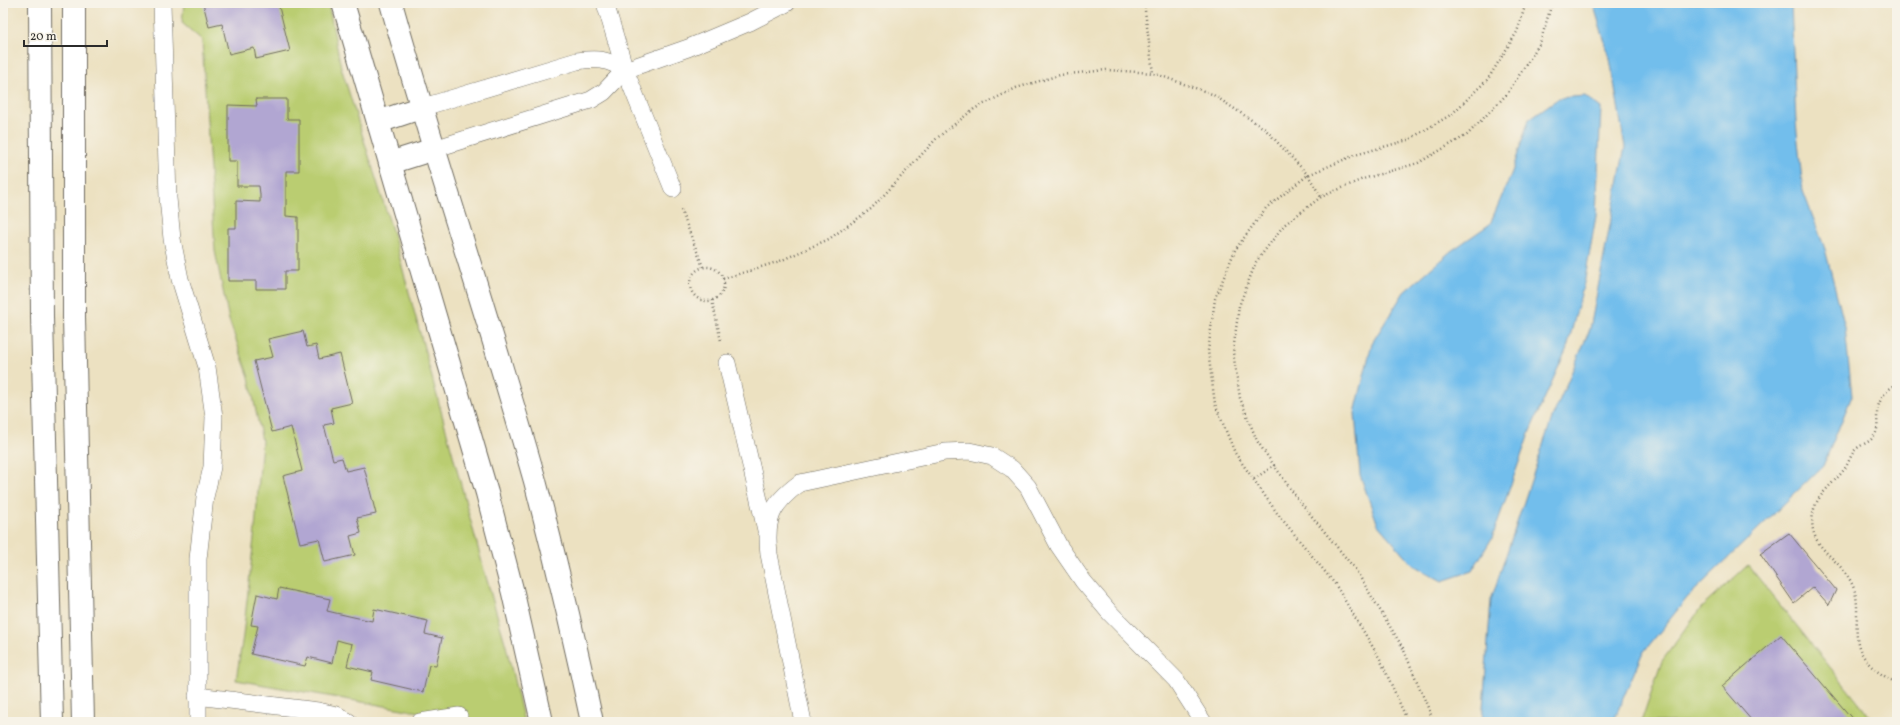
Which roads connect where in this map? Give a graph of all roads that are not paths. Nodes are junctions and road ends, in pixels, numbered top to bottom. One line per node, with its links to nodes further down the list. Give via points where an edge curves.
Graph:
1 (40, 3): 18 (street, via 42,317)
2 (74, 3): 19 (street, via 74,317)
3 (162, 3): 16 (lane, via 168,198 172,239 180,279 207,367 214,417 212,467 204,505 198,559)
4 (343, 3): 10 (street)
5 (391, 3): 9 (street)
6 (605, 3): 8 (lane)
7 (787, 3): 8 (lane, via 688,48)
8 (625, 70): 9 (lane, via 610,61 594,58 577,60); 11 (lane, via 604,92 591,100); 13 (lane)
9 (420, 108): 10 (street); 11 (street)
10 (378, 122): 12 (street)
11 (434, 149): 12 (street); 24 (street, via 535,482)
12 (390, 163): 23 (street, via 487,493)
13 (673, 189)
14 (726, 363): 15 (lane)
15 (766, 533): 25 (lane); 26 (lane, via 772,513 783,495 800,484 945,452 969,451 992,456 1012,469 1028,487 1059,546 1083,581 1110,613 1176,680)
16 (197, 696): 20 (lane); 21 (lane, via 318,711 337,715)
17 (458, 716): 22 (lane)
18 (52, 722)
19 (83, 722)
20 (198, 722)
21 (349, 722)
22 (420, 722)
23 (542, 722)
24 (592, 722)
25 (804, 722)
26 (1203, 722)

